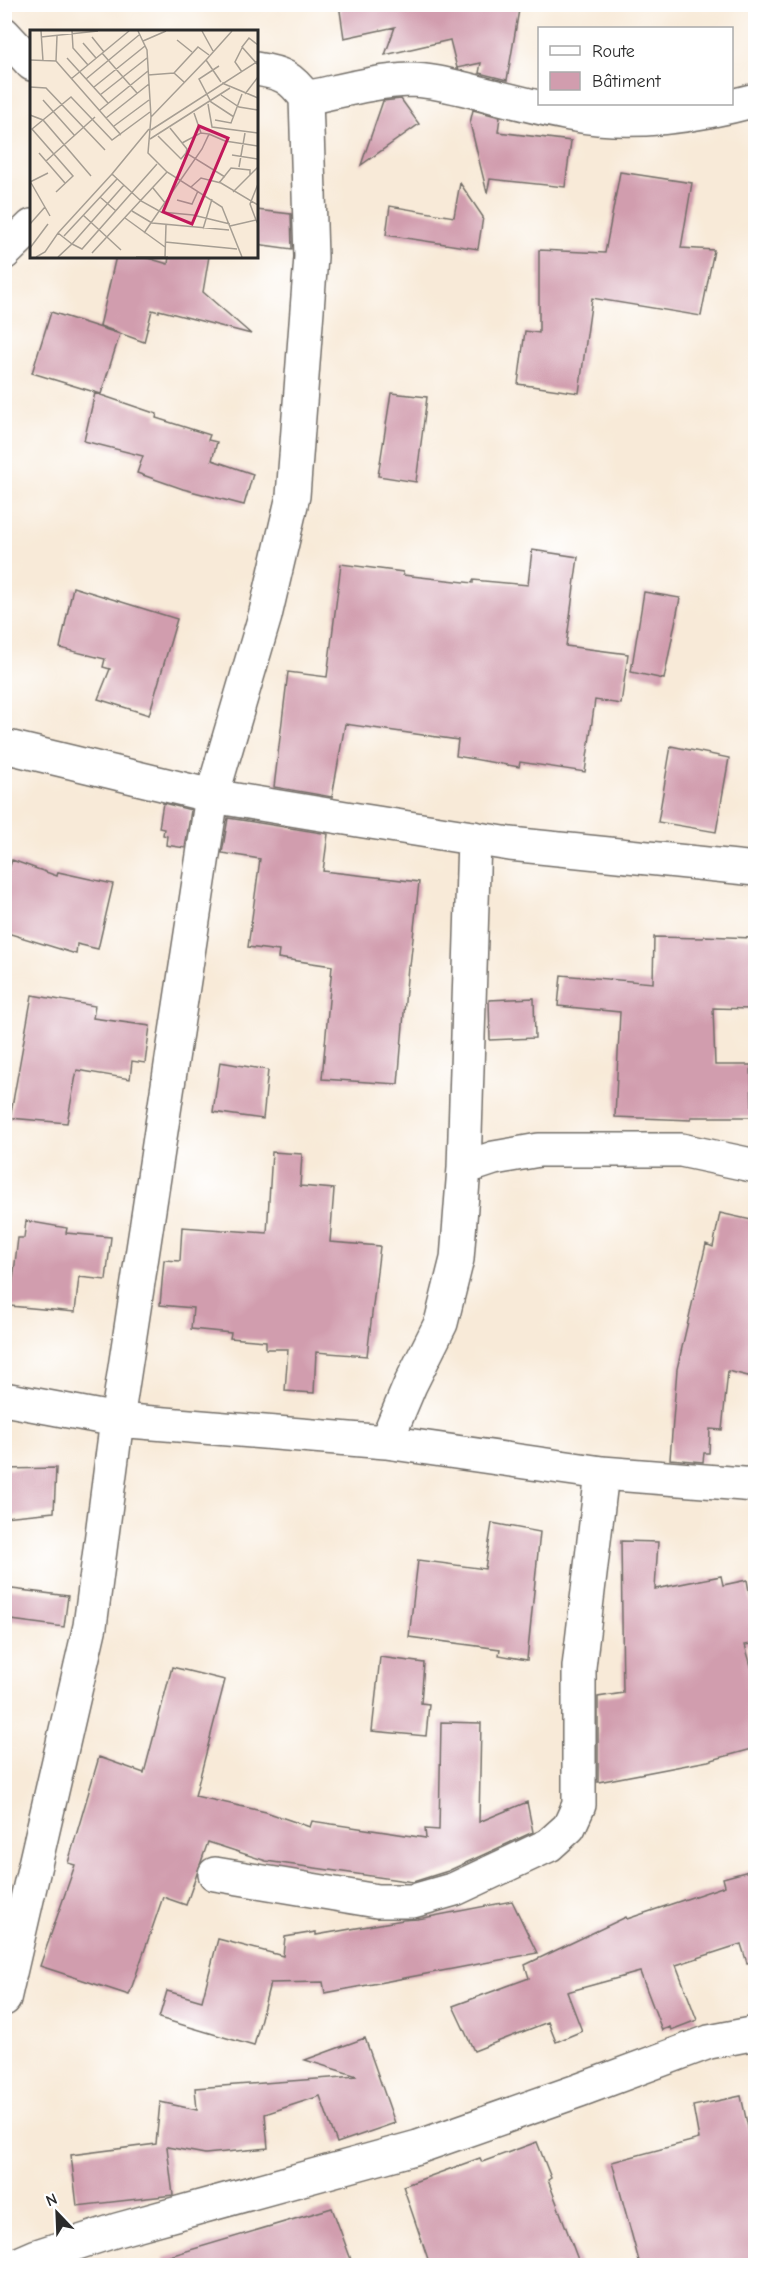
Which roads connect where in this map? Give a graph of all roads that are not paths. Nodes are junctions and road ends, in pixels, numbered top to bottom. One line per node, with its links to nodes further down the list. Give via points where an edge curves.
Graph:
1 (4, 34): 2 (street)
2 (30, 62)
3 (258, 69): 4 (street, via 279,73 295,82)
4 (306, 98): 5 (street, via 411,80 571,114 621,120 719,110); 9 (street, via 311,257 293,496 265,616)
5 (756, 100)
6 (30, 228): 7 (street)
7 (4, 253)
8 (4, 746): 9 (street)
9 (212, 796): 10 (street); 15 (street)
10 (474, 838): 11 (street); 13 (street)
11 (756, 869)
12 (756, 1166): 13 (street, via 681,1150 539,1150)
13 (464, 1168): 16 (street, via 457,1259 441,1323)
14 (4, 1399): 15 (street)
15 (117, 1420): 16 (street); 20 (street, via 90,1626)
16 (386, 1442): 17 (street)
17 (602, 1473): 18 (street); 19 (street, via 579,1667 579,1805 569,1827 549,1845 466,1884 412,1901 377,1901)
18 (756, 1485)
19 (216, 1874)
20 (4, 1999)
21 (756, 2033): 22 (street, via 709,2042 418,2146 117,2230)
22 (14, 2265)

